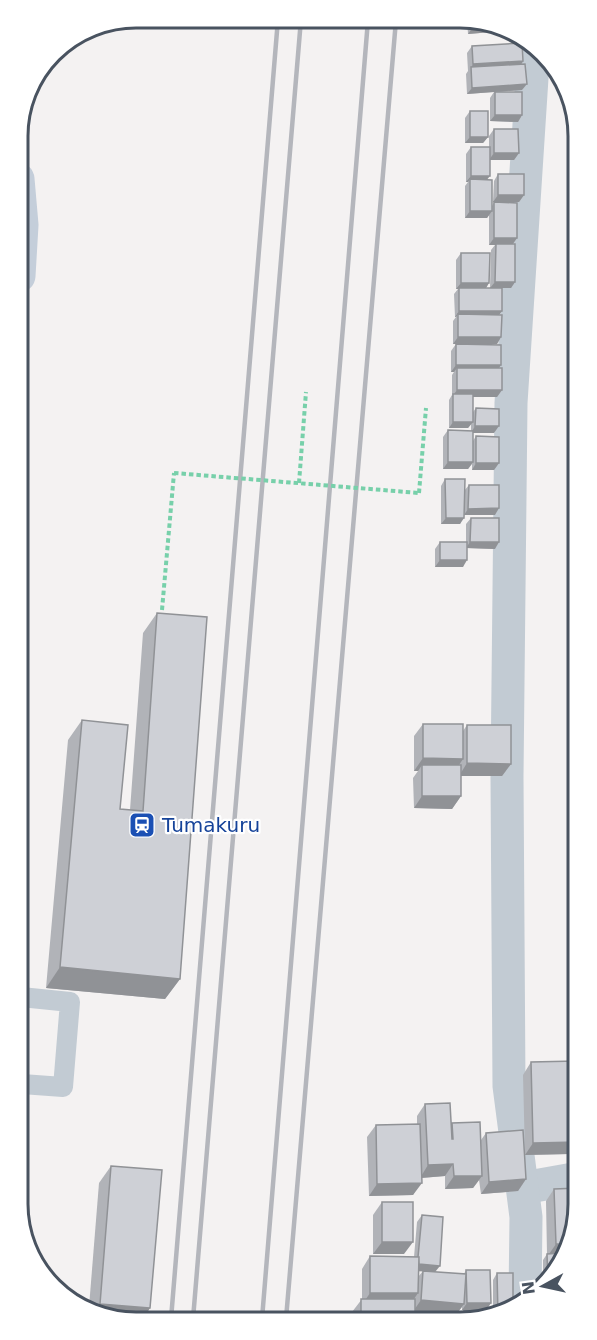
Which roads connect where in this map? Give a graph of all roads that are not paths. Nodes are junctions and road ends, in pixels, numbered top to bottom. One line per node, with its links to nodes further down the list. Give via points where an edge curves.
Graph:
1 (533, 57): 5 (street, via 512,403 507,777 509,1086)
2 (28, 998): 3 (lane, via 70,1002 63,1087)
3 (28, 1084)
4 (568, 1180): 5 (street)
5 (523, 1188): 6 (street)
6 (526, 1256)

